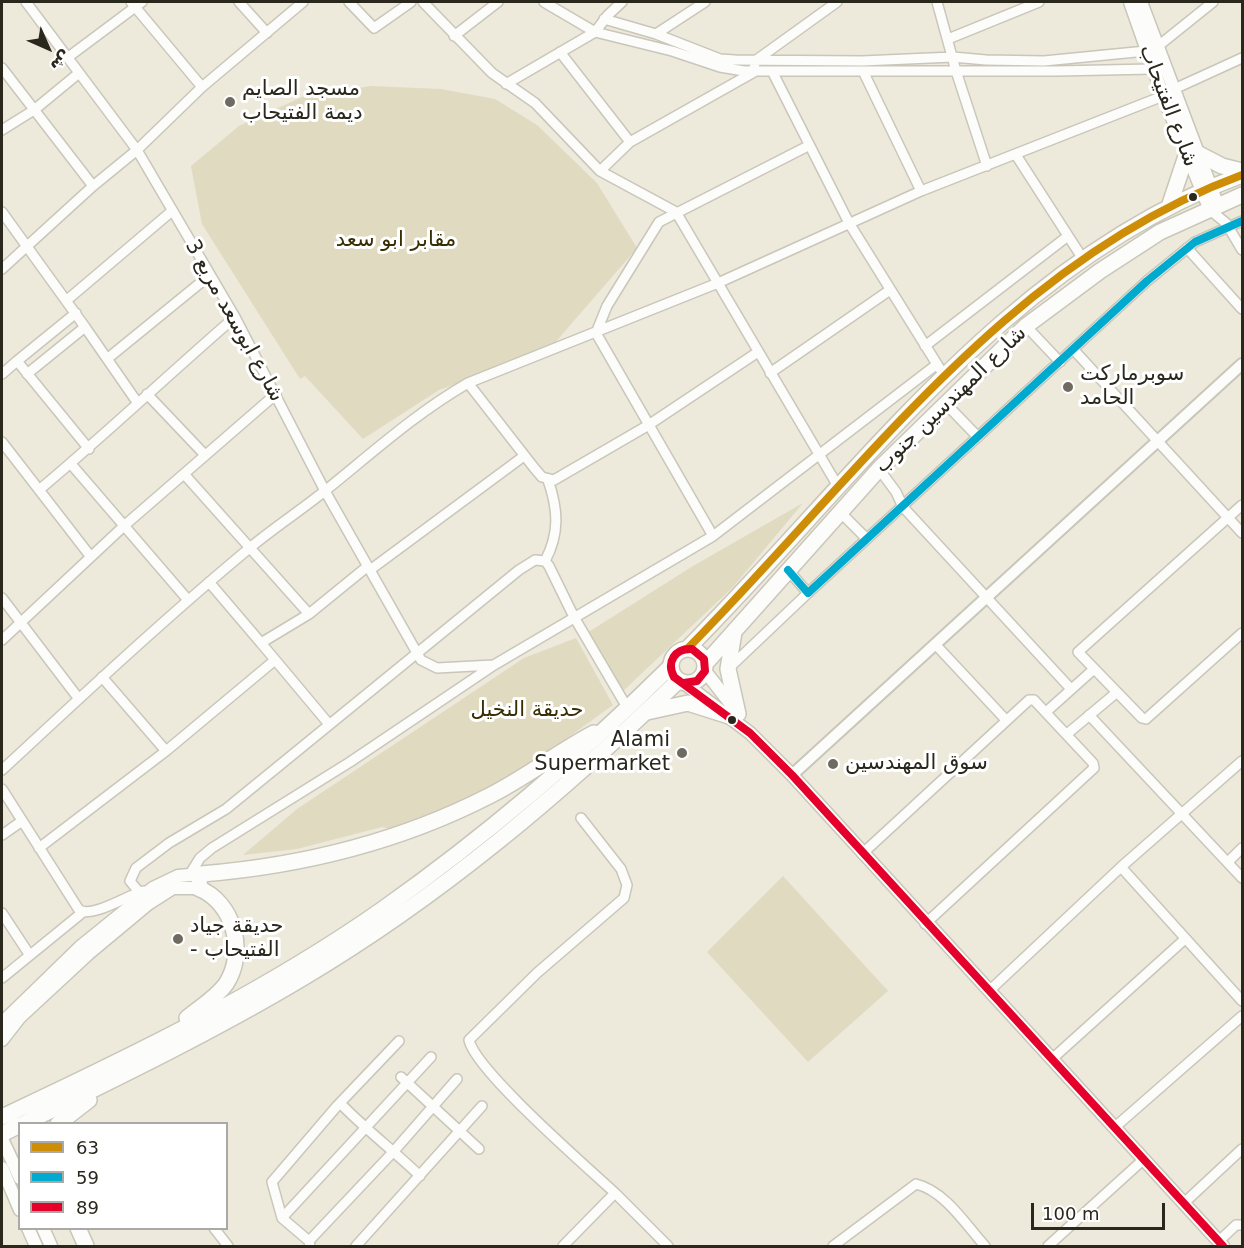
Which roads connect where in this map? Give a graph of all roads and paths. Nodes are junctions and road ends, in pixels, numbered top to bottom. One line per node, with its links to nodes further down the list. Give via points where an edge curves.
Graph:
1 (26, 2): 27 (street, شارع ابوسعد مربع 3)
2 (239, 2): 20 (street)
3 (303, 2): 20 (street)
4 (349, 2): 5 (street, via 374,28)
5 (411, 2)
6 (423, 2): 22 (street)
7 (498, 2): 22 (street)
8 (544, 2): 19 (street)
9 (622, 2): 18 (street)
10 (705, 2): 21 (street)
11 (837, 2): 31 (street)
12 (937, 2): 23 (street)
13 (1039, 2): 23 (street)
14 (1130, 2): 24 (main road, شارع الفتيحاب)
15 (1141, 2): 24 (main road, شارع الفتيحاب)
16 (1213, 2): 24 (street)
17 (137, 3): 27 (street); 41 (street)
18 (604, 19): 19 (street); 21 (street)
19 (595, 32): 25 (street); 31 (street, via 720,67)
20 (267, 33): 41 (street)
21 (656, 34): 31 (street, via 720,59)
22 (454, 36): 40 (street)
23 (948, 39): 26 (street)
24 (1152, 49): 30 (street); 33 (main road, شارع الفتيحاب); 42 (main road, شارع الفتيحاب)
25 (560, 52): 40 (street); 45 (street)
26 (953, 57): 29 (street); 30 (street, via 1018,62); 37 (street)
27 (67, 58): 39 (street, شارع ابوسعد مربع 3)
28 (1242, 58): 42 (street)
29 (926, 59): 31 (street); 36 (street)
30 (1070, 59): 38 (street)
31 (755, 66): 34 (street); 45 (street)
32 (2, 68): 43 (street)
33 (1152, 69): 38 (street); 42 (main road, شارع الفتيحاب)
34 (772, 71): 35 (street); 46 (street)
35 (862, 71): 36 (street); 55 (street)
36 (926, 71): 37 (street)
37 (956, 71): 38 (street); 50 (street)
38 (1071, 71)
39 (79, 73): 43 (street); 47 (street, شارع ابوسعد مربع 3)
40 (506, 84): 51 (street, via 535,103)
41 (202, 87): 47 (street)
42 (1167, 93): 48 (main road, شارع الفتيحاب); 49 (street)
43 (34, 110): 44 (street); 53 (street)
44 (2, 130)
45 (630, 142): 51 (street)
46 (808, 146): 61 (street); 63 (street)
47 (137, 150): 53 (street); 59 (street, شارع ابوسعد مربع 3)
48 (1192, 154): 52 (highway); 54 (main road, شارع الفتيحاب); 57 (highway)
49 (1016, 155): 50 (street); 65 (street)
50 (987, 166): 55 (street)
51 (600, 171): 61 (street)
52 (1242, 173): 54 (highway, شارع المهندسين جنوب)
53 (93, 186): 66 (street)
54 (1205, 189): 57 (highway, شارع المهندسين جنوب); 58 (main road, شارع الفتيحاب)
55 (921, 191): 63 (street)
56 (1242, 195): 58 (highway, شارع المهندسين جنوب)
57 (1169, 207): 69 (highway, شارع المهندسين جنوب)
58 (1215, 210): 64 (street); 78 (highway, شارع المهندسين جنوب, via 1160,232)
59 (172, 211): 71 (street, شارع ابوسعد مربع 3); 74 (street)
60 (2, 212): 66 (street)
61 (676, 212): 72 (street); 80 (street, via 659,222 650,234 607,306)
62 (1242, 221): 64 (street)
63 (849, 223): 72 (street); 73 (street)
64 (1229, 226): 67 (street); 68 (street)
65 (1068, 236): 69 (street); 81 (street)
66 (26, 245): 70 (street); 74 (street)
67 (1187, 248): 75 (street); 82 (street)
68 (1242, 250)
69 (1083, 259): 88 (highway, شارع المهندسين جنوب)
70 (2, 269)
71 (210, 274): 77 (street, شارع ابوسعد مربع 3); 84 (street)
72 (718, 283): 80 (street); 83 (street)
73 (890, 290): 81 (street); 89 (street)
74 (67, 300): 76 (street)
75 (1242, 309)
76 (76, 313): 79 (street); 85 (street)
77 (235, 316): 93 (street); 94 (street, شارع ابوسعد مربع 3)
78 (1026, 326): 86 (street); 96 (highway, شارع المهندسين جنوب)
79 (85, 327): 84 (street); 91 (street)
80 (596, 333): 92 (street); 99 (street)
81 (925, 345): 88 (street)
82 (1073, 350): 86 (street); 102 (street)
83 (758, 352): 89 (street); 99 (street)
84 (106, 359): 95 (street)
85 (17, 361): 90 (street); 91 (street)
86 (1060, 362): 100 (street)
87 (1242, 364): 102 (street)
88 (941, 370): 97 (highway, شارع المهندسين جنوب); 105 (street)
89 (770, 373): 105 (street)
90 (2, 374)
91 (27, 374): 103 (street)
92 (468, 383): 106 (street); 113 (street, via 430,406)
93 (147, 394): 95 (street); 104 (street)
94 (276, 394): 104 (street); 113 (street, شارع ابوسعد مربع 3)
95 (137, 402): 103 (street)
96 (945, 402): 98 (highway, شارع المهندسين جنوب); 100 (street)
97 (912, 409): 98 (highway); 111 (highway, شارع المهندسين جنوب)
98 (926, 422): 108 (highway, شارع المهندسين جنوب)
99 (646, 426): 110 (street, via 561,477); 120 (street)
100 (978, 437): 115 (street)
101 (2, 442): 112 (street)
102 (1158, 442): 117 (street); 129 (street)
103 (89, 449): 107 (street)
104 (205, 455): 109 (street)
105 (820, 455): 111 (street); 120 (street)
106 (524, 456): 110 (street); 125 (street)
107 (71, 464): 112 (street); 118 (street)
108 (879, 469): 115 (street); 116 (highway, شارع المهندسين جنوب)
109 (184, 474): 118 (street); 122 (street)
110 (548, 480): 124 (street, via 557,518 553,546)
111 (839, 488): 140 (highway, شارع المهندسين جنوب)
112 (39, 490): 123 (street)
113 (325, 491): 122 (street); 125 (street, شارع ابوسعد مربع 3)
114 (1242, 505): 117 (street)
115 (903, 507): 121 (street); 129 (street)
116 (840, 512): 121 (street); 126 (highway, شارع المهندسين جنوب)
117 (1228, 518): 119 (street); 146 (street, via 1079,651)
118 (125, 525): 123 (street); 131 (street)
119 (1242, 533)
120 (712, 536): 133 (street)
121 (867, 539): 128 (street)
122 (249, 548): 127 (street); 132 (street)
123 (91, 557): 134 (street)
124 (545, 561): 133 (street, via 563,589); 141 (street, via 535,560 519,570)
125 (369, 568): 132 (street); 141 (street, شارع ابوسعد مربع 3)
126 (788, 570): 128 (street); 135 (highway, شارع المهندسين جنوب)
127 (209, 582): 131 (street); 138 (street)
128 (808, 593): 145 (street)
129 (987, 597): 139 (street); 149 (street)
130 (2, 598): 134 (street)
131 (188, 600): 147 (street)
132 (309, 614): 138 (street)
133 (574, 617): 143 (street); 152 (street)
134 (20, 621): 137 (street); 151 (street)
135 (735, 628): 144 (highway, شارع المهندسين جنوب); 145 (highway)
136 (1242, 633): 150 (street, via 1148,718 1142,718)
137 (2, 640)
138 (261, 644): 142 (street)
139 (935, 644): 157 (street); 164 (street)
140 (687, 649): 144 (highway, via 697,651); 148 (highway, via 677,652)
141 (418, 655): 143 (street, via 426,665 437,669); 158 (street)
142 (275, 660): 158 (street); 161 (street)
143 (494, 665): 176 (street, via 212,848 200,858)
144 (705, 667): 148 (highway, via 697,681); 155 (main road)
145 (728, 669): 155 (highway)
146 (1094, 669): 149 (street); 150 (street)
147 (102, 677): 151 (street); 161 (street)
148 (677, 677): 152 (highway); 154 (highway); 155 (main road)
149 (1071, 689): 153 (street)
150 (1116, 693): 156 (street)
151 (80, 699): 163 (street)
152 (628, 709): 159 (highway)
153 (1046, 712): 157 (street, via 1032,699); 160 (street)
154 (644, 713): 155 (highway, via 688,703); 194 (highway, via 560,792 426,896 303,978)
155 (734, 715): 164 (main road)
156 (1089, 716): 160 (street); 166 (street)
157 (1006, 720): 172 (street)
158 (328, 723): 178 (street, via 226,808 136,868 130,881)
159 (614, 723): 176 (highway, via 492,795 427,826 325,856); 190 (highway, via 513,811 382,910 281,974)
160 (1067, 734): 181 (street, via 1094,768)
161 (166, 751): 170 (street)
162 (1242, 761): 166 (street)
163 (2, 770)
164 (792, 775): 172 (main road)
165 (2, 789): 168 (street)
166 (1183, 814): 173 (street); 174 (street)
167 (581, 818): 213 (street, via 621,869 627,885 624,898 537,973 469,1040 479,1059 523,1107)
168 (22, 821): 169 (street); 170 (street)
169 (2, 835)
170 (39, 848): 179 (street, via 75,906)
171 (1242, 848): 173 (street)
172 (862, 854): 181 (main road)
173 (1228, 862): 175 (street)
174 (1121, 867): 182 (street); 185 (street)
175 (1242, 878)
176 (196, 879): 177 (main road, via 166,880); 189 (main road, via 148,904 35,1003); 190 (highway, via 228,913 235,944 233,964 220,991)
177 (153, 888): 178 (street); 188 (main road, via 80,947)
178 (139, 892): 179 (street)
179 (83, 912): 183 (street)
180 (2, 913): 183 (street)
181 (925, 924): 185 (main road)
182 (1185, 939): 186 (street); 193 (street)
183 (29, 954): 184 (street)
184 (2, 978)
185 (989, 991): 193 (main road)
186 (1242, 1002)
187 (1242, 1016): 203 (street)
188 (2, 1023)
189 (2, 1040)
190 (158, 1040): 202 (highway)
191 (399, 1041): 197 (street)
192 (431, 1057): 196 (street)
193 (1052, 1059): 203 (main road)
194 (140, 1065): 200 (highway); 201 (highway)
195 (457, 1079): 199 (street)
196 (404, 1080): 199 (street); 204 (street)
197 (340, 1103): 204 (street); 216 (street, via 272,1182)
198 (482, 1106): 205 (street)
199 (434, 1107): 205 (street); 208 (street)
200 (19, 1122)
201 (61, 1122)
202 (8, 1127): 211 (main road)
203 (1115, 1127): 209 (main road)
204 (366, 1130): 208 (street); 216 (street)
205 (460, 1131): 206 (street); 212 (street)
206 (479, 1149)
207 (1242, 1149): 214 (street)
208 (394, 1151): 212 (street); 222 (street)
209 (1144, 1159): 214 (main road); 233 (street)
210 (2, 1168): 215 (main road)
211 (18, 1170)
212 (420, 1176): 228 (street)
213 (615, 1193): 229 (street); 230 (street)
214 (1184, 1203): 223 (main road)
215 (18, 1205)
216 (282, 1218): 222 (street)
217 (1242, 1225): 223 (street, via 1236,1225)
218 (29, 1230): 224 (main road)
219 (44, 1230): 225 (main road)
220 (79, 1230): 226 (highway)
221 (216, 1230): 227 (street)
222 (309, 1244)
223 (1221, 1244)
224 (36, 1246)
225 (51, 1246)
226 (86, 1246)
227 (228, 1246)
228 (356, 1246)
229 (563, 1246)
230 (668, 1246)
231 (833, 1246): 232 (street, via 916,1184 930,1187)
232 (985, 1246)
233 (1048, 1246)

